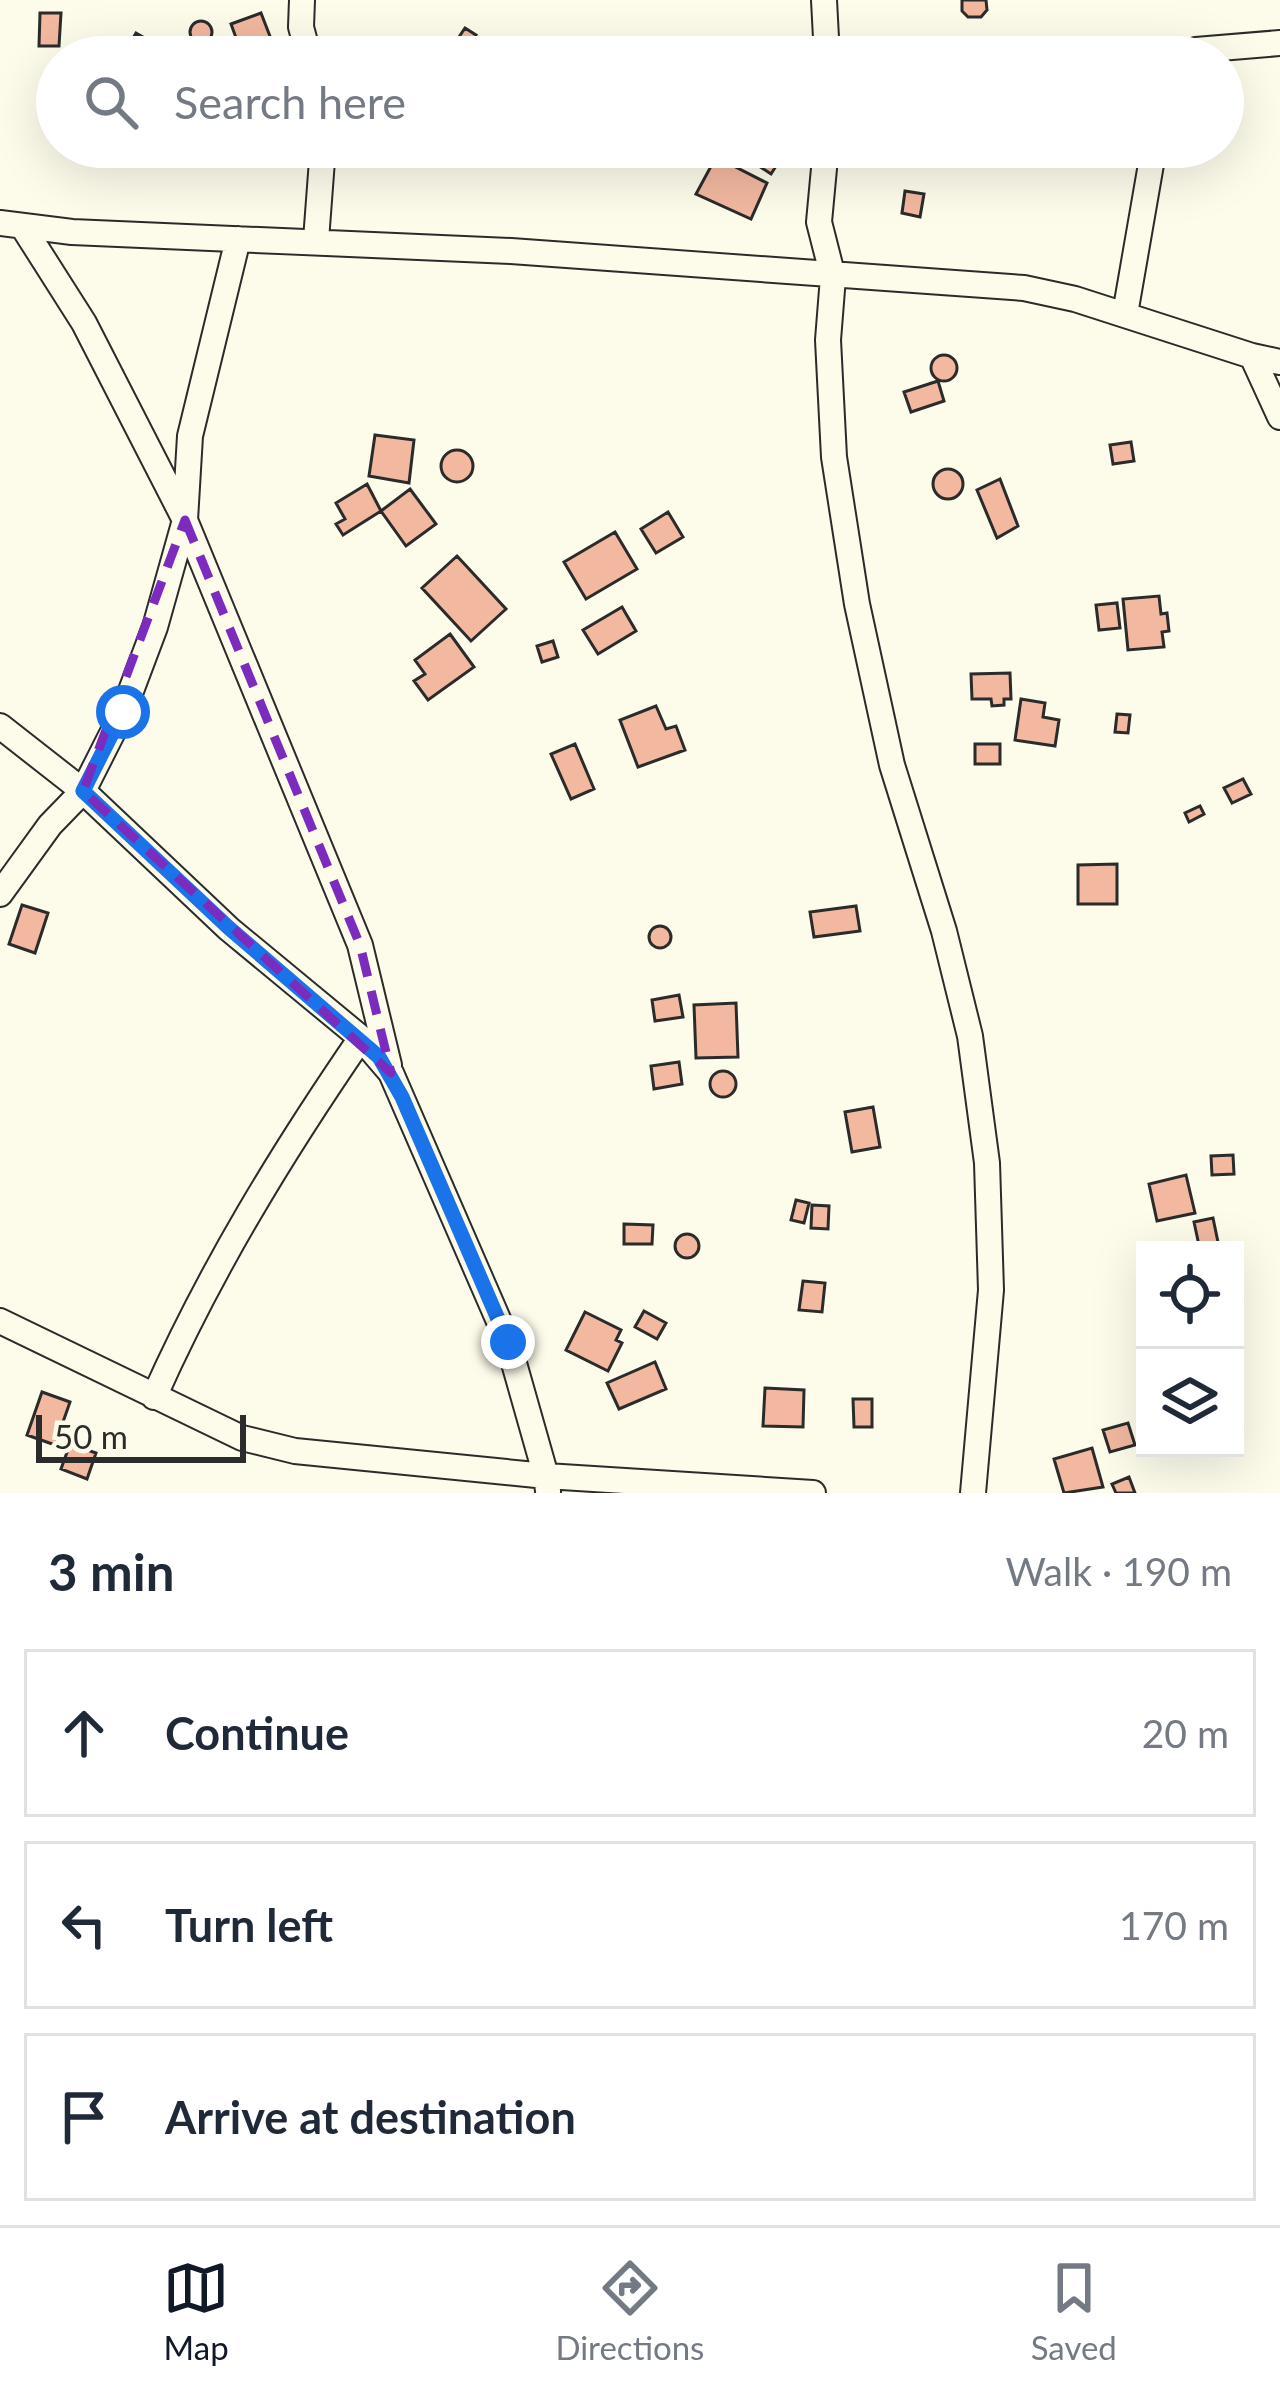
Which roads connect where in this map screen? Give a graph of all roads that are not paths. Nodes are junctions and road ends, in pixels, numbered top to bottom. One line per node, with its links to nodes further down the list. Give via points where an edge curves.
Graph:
1 (302, 0): 3 (street)
2 (824, 0): 4 (street)
3 (303, 36)
4 (826, 36)
5 (1280, 43): 6 (street)
6 (1244, 46)
7 (321, 168): 12 (street)
8 (824, 168): 13 (street, via 819,222)
9 (1150, 168): 14 (street)
10 (12, 225): 11 (street); 18 (street, via 84,322)
11 (238, 239): 12 (street); 18 (street, via 190,436)
12 (316, 240): 13 (street)
13 (833, 277): 14 (street, via 1024,288); 28 (street, via 834,457 857,604 892,765 970,1036 985,1145 991,1290)
14 (1125, 314): 15 (street)
15 (1252, 356): 16 (street); 17 (street)
16 (1280, 362)
17 (1280, 416)
18 (185, 520): 20 (street, via 155,627); 23 (street, via 360,945)
19 (0, 726): 20 (street)
20 (83, 791): 21 (street); 22 (street)
21 (0, 894)
22 (361, 1038): 23 (street); 25 (street, via 213,1272)
23 (391, 1073): 26 (street, via 508,1342)
24 (0, 1321): 25 (street)
25 (154, 1396): 26 (street, via 282,1448)
26 (547, 1485): 27 (street)
27 (813, 1493)
28 (973, 1493)

